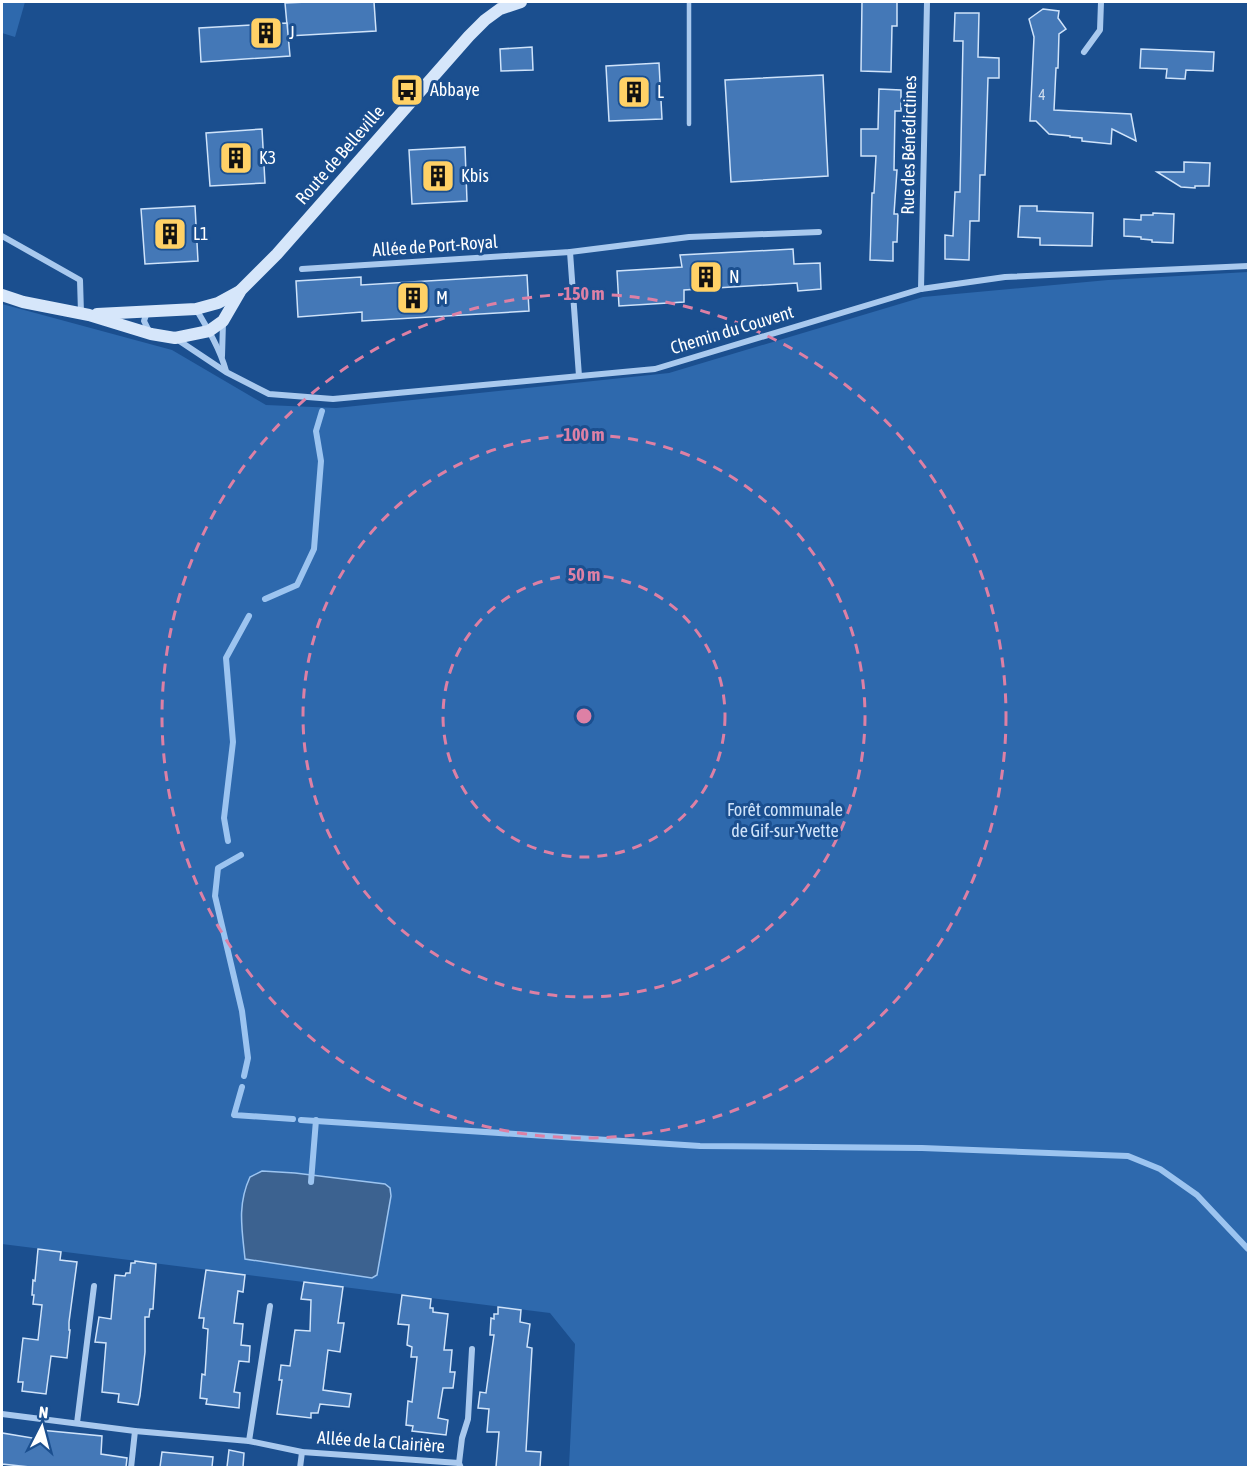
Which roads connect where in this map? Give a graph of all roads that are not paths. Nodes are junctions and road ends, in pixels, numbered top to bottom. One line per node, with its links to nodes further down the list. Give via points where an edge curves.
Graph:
1 (521, 2): 5 (street, Route de Belleville)
2 (689, 2): 7 (lane)
3 (927, 2): 13 (street, Rue des Bénédictines)
4 (1101, 2): 6 (street, via 1100,30)
5 (495, 5): 14 (street, Route de Belleville)
6 (1084, 52)
7 (689, 124)
8 (819, 232): 10 (street, Allée de Port-Royal, via 689,237)
9 (2, 236): 18 (street, via 80,280)
10 (570, 252): 12 (street, Allée de Port-Royal); 25 (street)
11 (1248, 266): 13 (street, Chemin du Couvent, via 1005,277)
12 (302, 269)
13 (921, 289): 25 (street, Chemin du Couvent, via 655,369)
14 (242, 290): 16 (street, Route de Belleville); 19 (street, Route de Belleville)
15 (2, 296): 18 (street)
16 (196, 309): 17 (street, Route de Belleville); 20 (street)
17 (147, 311): 18 (street, Route de Belleville); 21 (street, via 144,321)
18 (85, 314): 21 (street, Route de Belleville)
19 (223, 321): 20 (street, Route de Belleville); 23 (street)
20 (209, 331): 22 (street, Route de Belleville); 23 (street)
21 (151, 334): 22 (street, Route de Belleville)
22 (175, 338): 24 (street, Chemin du Couvent)
23 (222, 357): 24 (street)
24 (226, 372): 25 (street, Chemin du Couvent, via 269,394 333,399)
25 (579, 376)
26 (94, 1286): 30 (street)
27 (270, 1306): 32 (street)
28 (472, 1349): 34 (street, Allée de la Clairière, via 468,1419)
29 (2, 1414): 30 (street, Allée de la Clairière)
30 (77, 1423): 31 (street, Allée de la Clairière)
31 (135, 1431): 32 (street, Allée de la Clairière); 35 (street)
32 (249, 1441): 33 (street, Allée de la Clairière)
33 (302, 1452): 34 (street, Allée de la Clairière); 36 (street, Allée de la Clairière)
34 (460, 1465)
35 (131, 1467)
36 (300, 1467)

